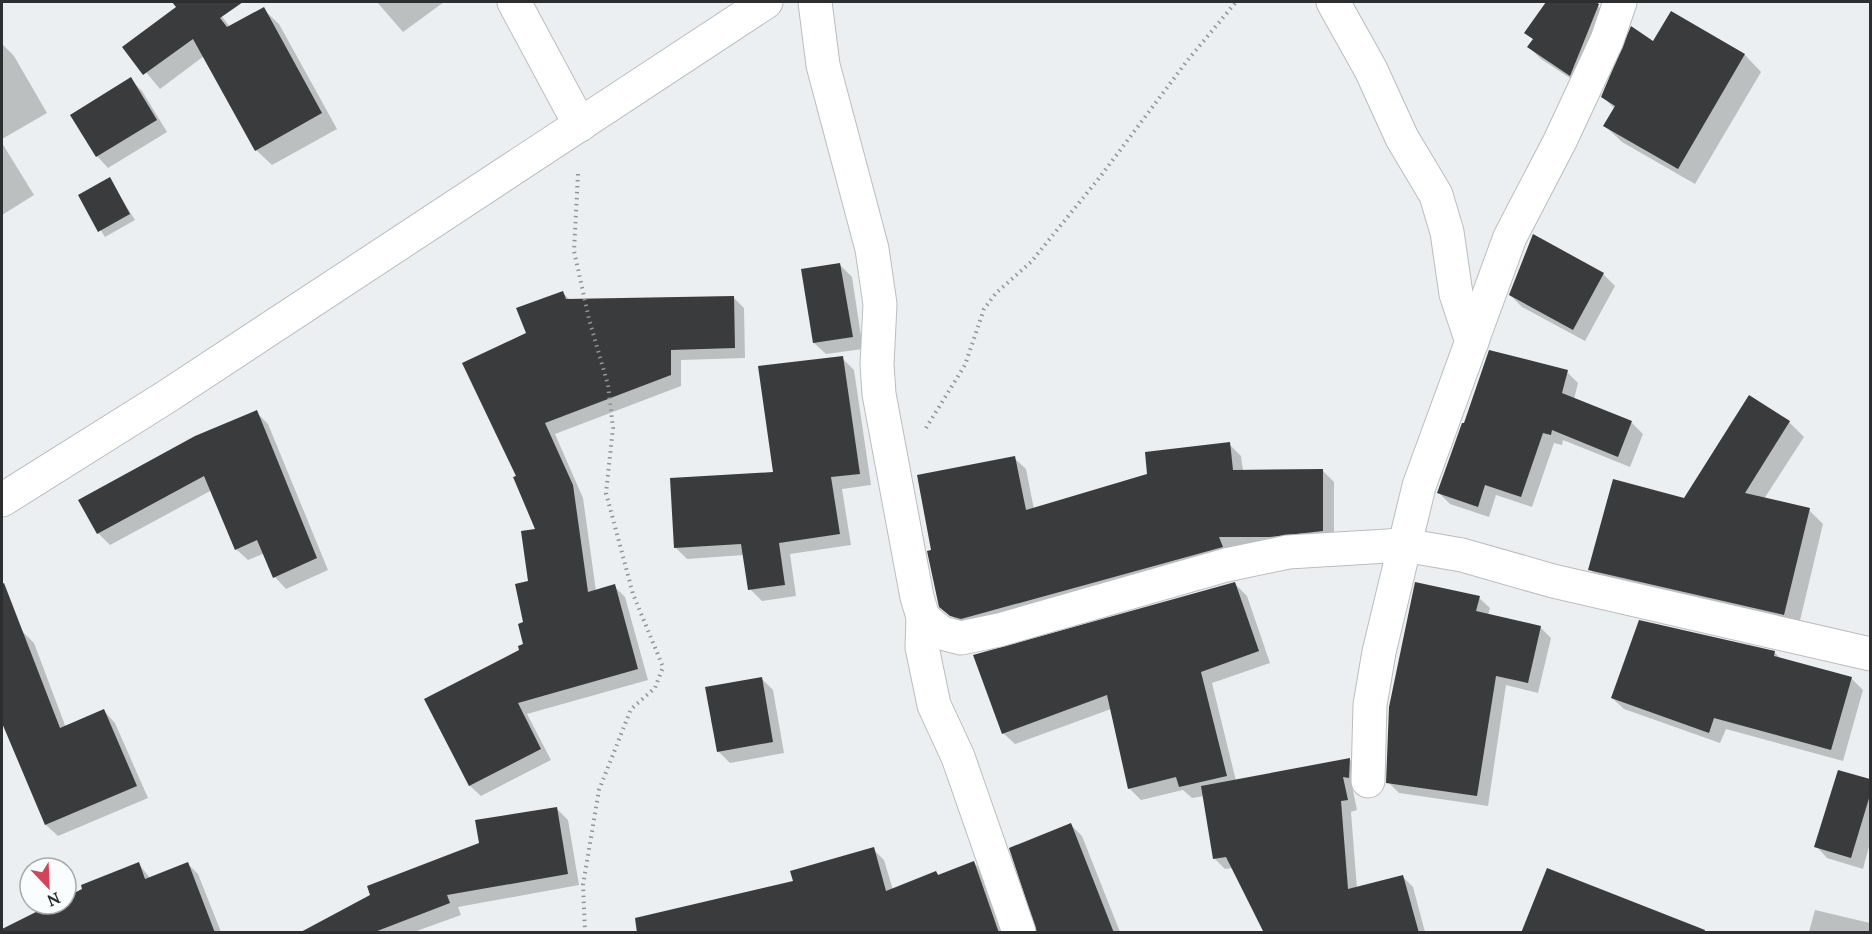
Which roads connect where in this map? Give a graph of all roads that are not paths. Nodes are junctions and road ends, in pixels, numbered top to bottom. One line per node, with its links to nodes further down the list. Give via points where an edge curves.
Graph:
1 (514, 2): 6 (street)
2 (766, 2): 6 (street)
3 (815, 2): 10 (street, via 823,65 872,249 880,304 879,394)
4 (1333, 2): 7 (street, via 1371,70 1402,138 1436,195 1448,232 1456,294)
5 (1620, 2): 7 (street, via 1565,131 1510,237)
6 (580, 125): 8 (street)
7 (1472, 342): 9 (street, via 1419,486)
8 (2, 500)
9 (1404, 545): 10 (street, via 1288,552 1226,565 961,638 942,633); 11 (street, via 1462,555); 12 (street, via 1370,705)
10 (923, 617): 13 (street, via 922,647 934,705 958,757)
11 (1870, 654)
12 (1368, 781)
13 (1019, 933)

